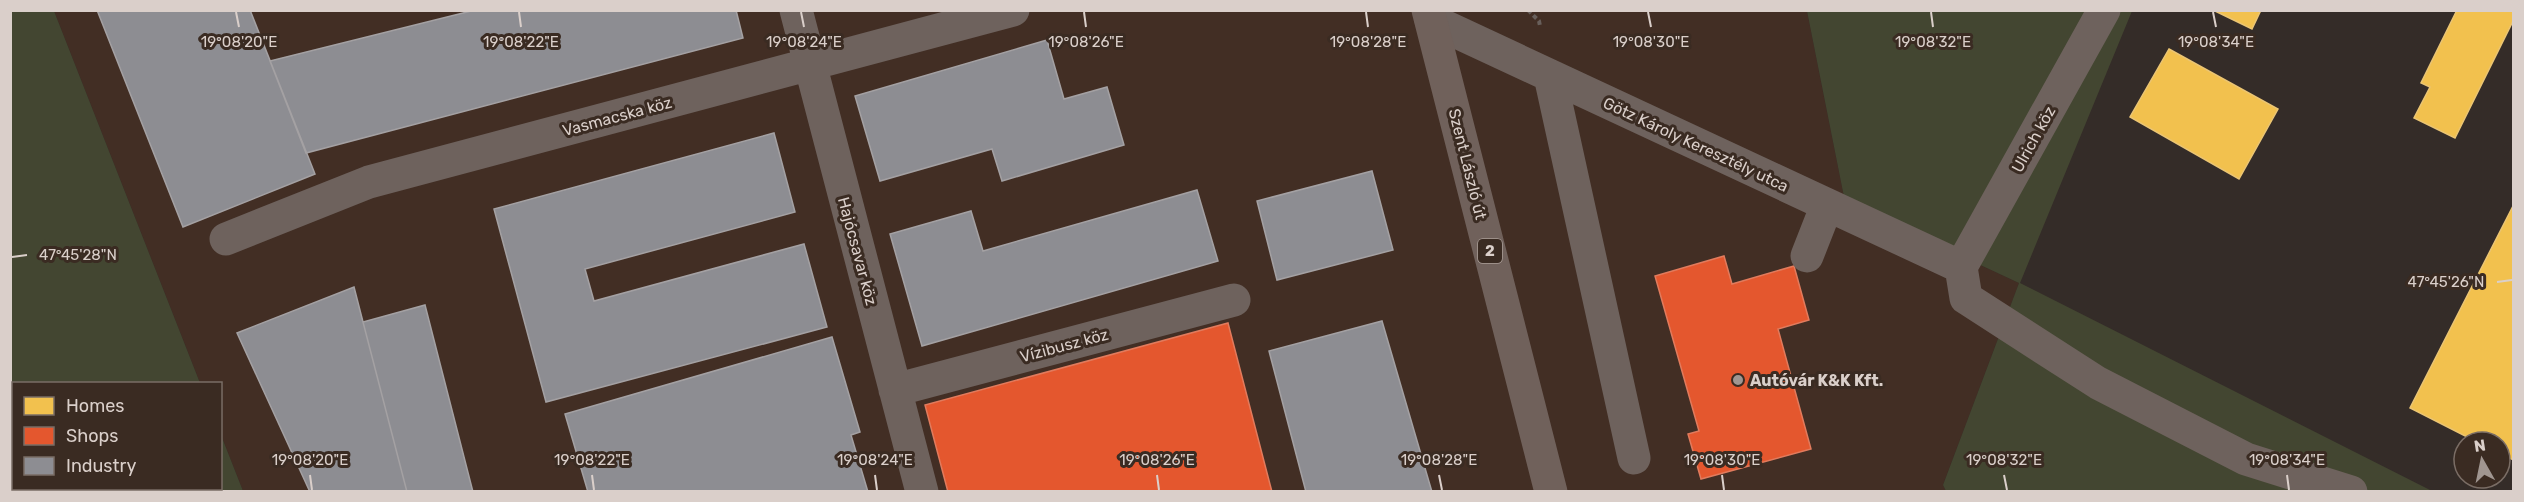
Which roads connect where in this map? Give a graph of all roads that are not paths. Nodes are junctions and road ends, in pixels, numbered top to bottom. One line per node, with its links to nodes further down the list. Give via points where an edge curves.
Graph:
1 (796, 10): 5 (street, Hajócsavar köz)
2 (1013, 10): 5 (street, Vasmacska köz)
3 (2104, 10): 10 (street, Ulrich köz)
4 (1430, 15): 6 (street, Götz Károly Keresztély utca); 15 (main road, Szent László út / 2)
5 (810, 65): 8 (street, Vasmacska köz, via 369,182); 12 (street, Hajócsavar köz)
6 (1550, 76): 7 (street, Götz Károly Keresztély utca); 13 (street)
7 (1827, 205): 9 (street); 10 (street, Götz Károly Keresztély utca)
8 (226, 239)
9 (1807, 256)
10 (1961, 267): 16 (street, via 1966,298 2098,382 2246,459)
11 (1234, 300): 12 (street, Vízibusz köz)
12 (895, 390): 14 (street, Hajócsavar köz)
13 (1634, 458)
14 (922, 492)
15 (1551, 492)
16 (2351, 492)

